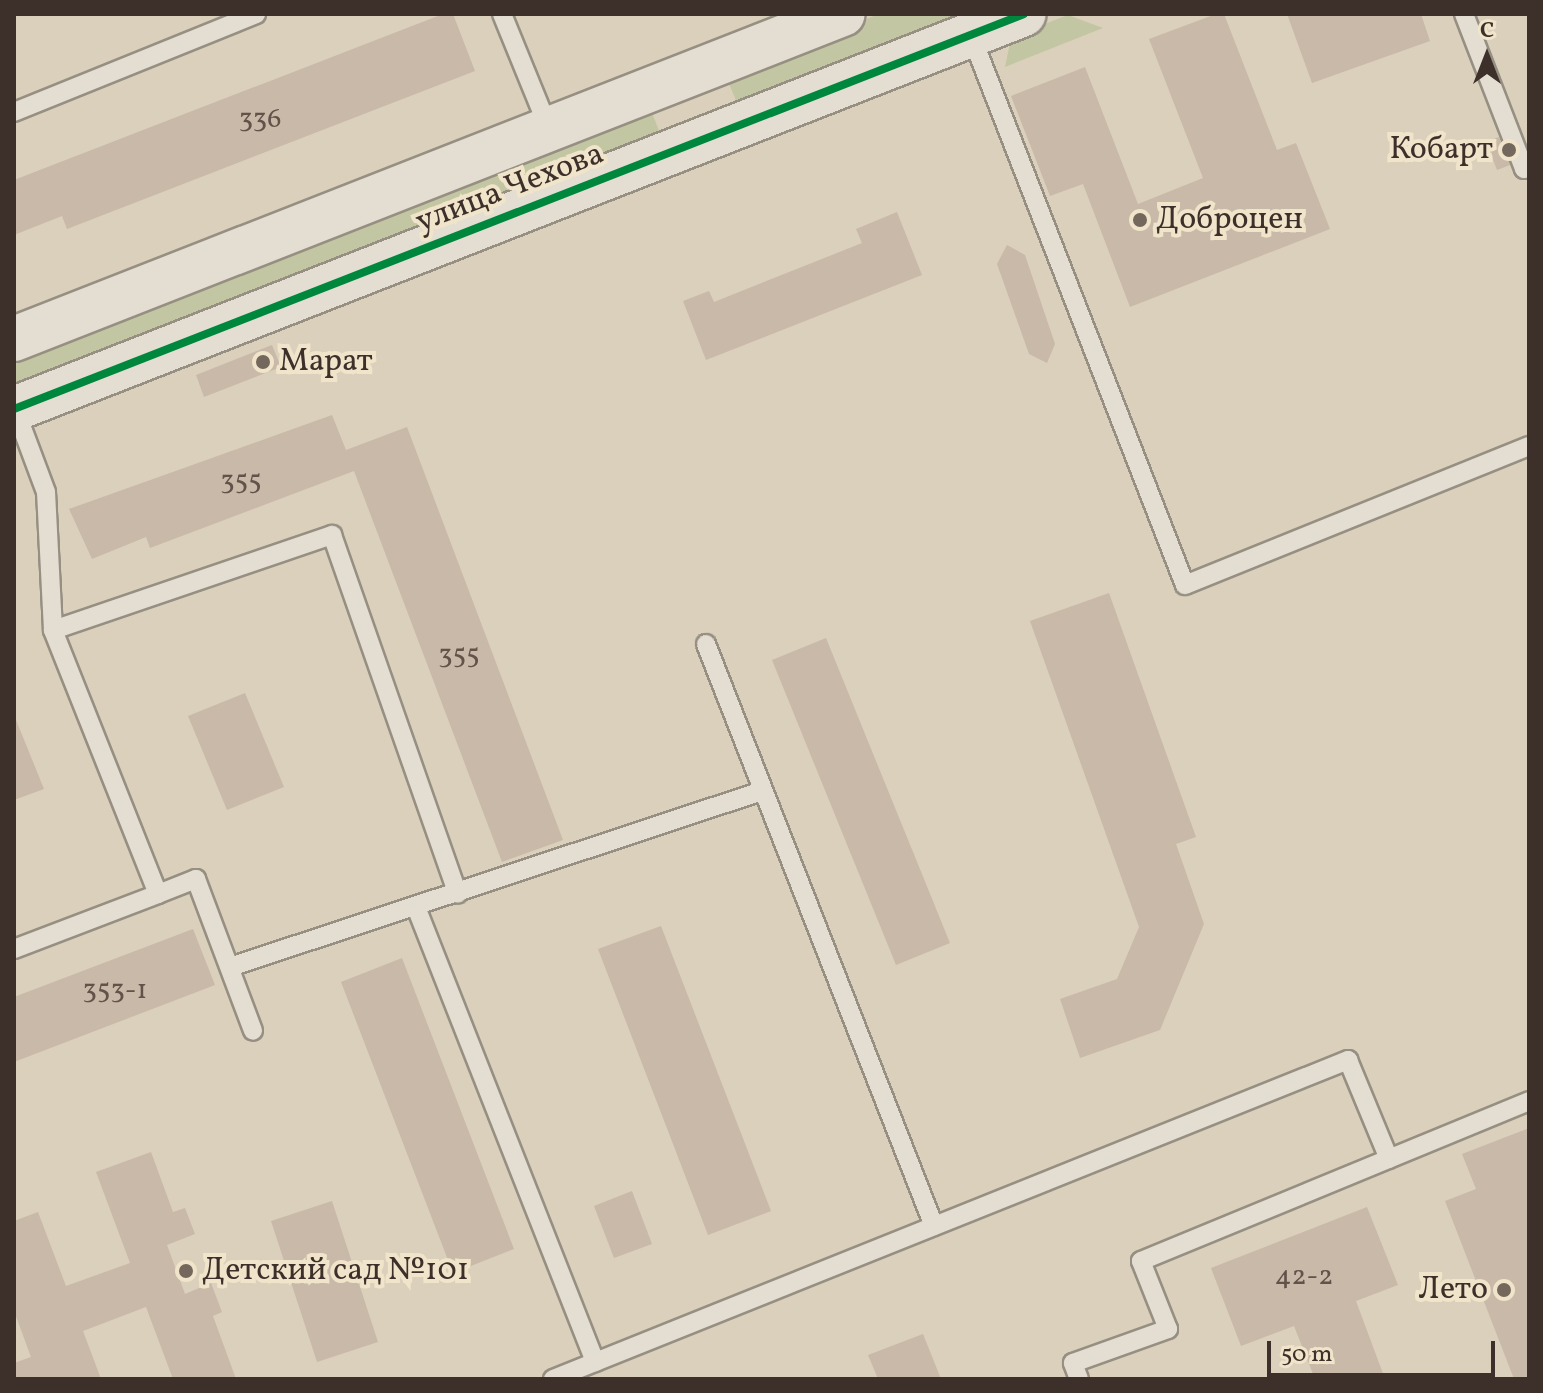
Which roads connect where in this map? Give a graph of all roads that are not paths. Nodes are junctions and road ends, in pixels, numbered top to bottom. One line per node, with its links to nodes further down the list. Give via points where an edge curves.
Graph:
1 (256, 14): 6 (lane)
2 (502, 14): 10 (lane)
3 (843, 14): 8 (street, улица Чехова)
4 (1024, 14): 7 (street, улица Чехова)
5 (1464, 14): 12 (lane, via 1524,169)
6 (229, 19): 9 (lane)
7 (971, 35): 11 (street, улица Чехова); 15 (lane, via 1185,585)
8 (679, 78): 10 (street, улица Чехова); 11 (street)
9 (14, 112)
10 (549, 129): 13 (street, улица Чехова)
11 (700, 140): 14 (street, улица Чехова)
12 (1529, 167)
13 (14, 339)
14 (15, 409): 16 (lane, via 46,492)
15 (1529, 446)
16 (53, 630): 19 (lane); 20 (lane, via 332,535)
17 (706, 644): 18 (lane)
18 (762, 791): 20 (lane); 27 (lane)
19 (158, 894): 22 (lane); 23 (lane, via 196,879)
20 (458, 894): 21 (lane)
21 (416, 907): 23 (lane); 28 (lane)
22 (14, 949)
23 (230, 967): 24 (lane)
24 (253, 1031)
25 (1529, 1101): 26 (lane)
26 (1389, 1159): 27 (lane, via 1348,1060); 30 (lane, via 1141,1261 1168,1329 1073,1363)
27 (934, 1226): 28 (lane)
28 (595, 1362): 29 (lane)
29 (553, 1379)
30 (1079, 1379)

